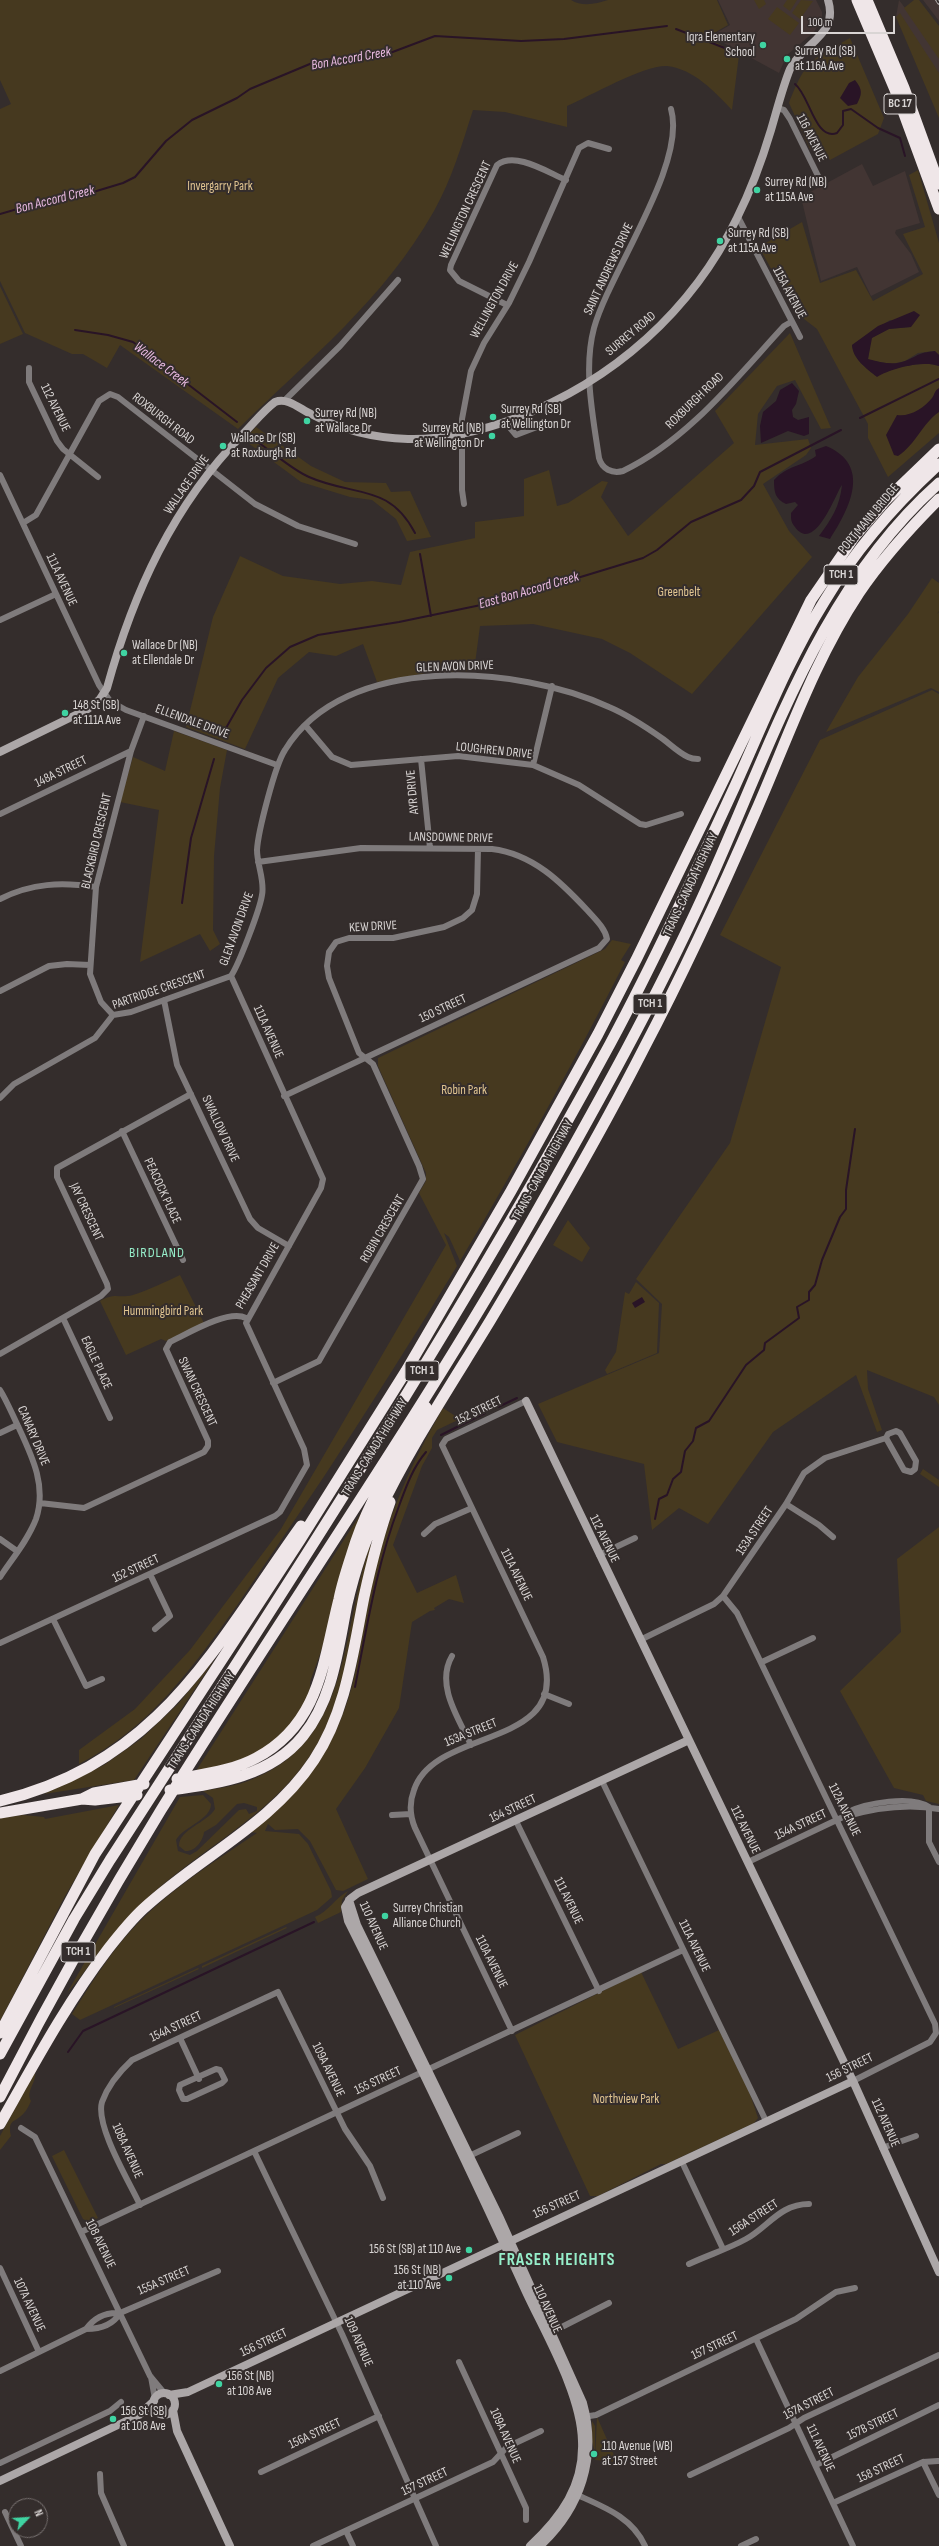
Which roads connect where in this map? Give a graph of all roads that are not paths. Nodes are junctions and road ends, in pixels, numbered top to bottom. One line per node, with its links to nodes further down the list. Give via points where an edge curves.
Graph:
1 (828, 0): 4 (street, SURREY ROAD, via 832,16 823,32 796,58 786,77)
2 (857, 0): 10 (highway, BC 17, via 896,92)
3 (867, 0): 9 (highway, BC 17, via 904,88)
4 (777, 108): 8 (street, 116 AVENUE, via 784,110 790,119); 11 (street, SURREY ROAD, via 758,168)
5 (671, 109): 17 (street, SAINT ANDREWS DRIVE, via 674,121 673,134 665,168 601,305 593,330)
6 (610, 149): 7 (street, WELLINGTON DRIVE, via 588,143 579,148)
7 (566, 180): 13 (street, WELLINGTON DRIVE); 13 (street, WELLINGTON CRESCENT, via 517,160 503,160 497,165 457,248 451,265 453,275 459,281)
8 (822, 184)
9 (939, 184)
10 (939, 209)
11 (738, 217): 14 (street, 115A AVENUE); 17 (street, SURREY ROAD, via 711,264 672,314 642,344)
12 (398, 280): 18 (street, WALLACE DRIVE, via 340,346)
13 (507, 306): 21 (street, WELLINGTON DRIVE, via 484,343 471,371 463,403)
14 (791, 322): 15 (street, 115A AVENUE); 25 (street, ROXBURGH ROAD, via 784,326 703,412 677,435 623,471 612,472)
15 (800, 337)
16 (29, 368): 23 (street, 112 AVENUE, via 29,382 55,438)
17 (590, 382): 19 (street, SURREY ROAD, via 548,405); 25 (street, SAINT ANDREWS DRIVE, via 599,458)
18 (284, 401): 21 (street, SURREY ROAD, via 328,423 368,435 416,439); 26 (street, WALLACE DRIVE, via 271,405)
19 (505, 422): 20 (street, via 516,435); 21 (street, SURREY ROAD)
20 (537, 427)
21 (463, 434): 31 (street, WELLINGTON DRIVE)
22 (939, 449): 38 (highway, via 886,500 828,573 796,627)
23 (70, 454): 26 (street, ROXBURGH ROAD, via 104,396 110,394 118,397); 28 (street, 112 AVENUE); 32 (street, via 36,515)
24 (939, 464): 38 (highway, PORT MANN BRIDGE / TCH 1, via 895,507 864,543 838,579)
25 (603, 466)
26 (211, 470): 33 (street, ROXBURGH ROAD, via 255,504 282,520); 37 (street, WALLACE DRIVE, via 175,521 143,581)
27 (0, 475): 32 (street, 111A AVENUE)
28 (98, 477)
29 (939, 483): 39 (highway, PORT MANN BRIDGE / TCH 1, via 880,545 849,586 820,637)
30 (939, 499): 39 (highway, via 884,558 859,593)
31 (464, 504)
32 (23, 523): 34 (street, 111A AVENUE)
33 (355, 544)
34 (56, 594): 35 (street); 37 (street, 111A AVENUE)
35 (0, 620)
36 (552, 686): 41 (street, GLEN AVON DRIVE, via 487,676 410,679 345,697 322,710); 45 (street, GLEN AVON DRIVE, via 622,713 689,758); 47 (street)
37 (104, 694): 40 (street, ELLENDALE DRIVE, via 116,705); 43 (street, via 88,709)
38 (766, 702): 79 (highway, via 598,1034 511,1191); 130 (highway, TRANS-CANADA HIGHWAY / TCH 1, via 650,965 612,1041 524,1198 417,1378 102,1873)
39 (790, 713): 70 (highway, TRANS-CANADA HIGHWAY / TCH 1, via 703,897 627,1049 540,1207); 78 (highway, via 716,904 640,1056 553,1214)
40 (144, 716): 42 (street, BLACKBIRD CRESCENT); 46 (street, ELLENDALE DRIVE)
41 (305, 725): 44 (street, LOUGHREN DRIVE, via 332,758 351,765); 46 (street, GLEN AVON DRIVE, via 296,733)
42 (131, 751): 48 (street, 148A STREET); 53 (street, BLACKBIRD CRESCENT)
43 (0, 752)
44 (421, 759): 47 (street, LOUGHREN DRIVE, via 474,757); 50 (street, AYR DRIVE)
45 (698, 759)
46 (277, 765): 52 (street, GLEN AVON DRIVE, via 257,850)
47 (533, 765): 49 (street, LOUGHREN DRIVE, via 579,785 640,824 646,825)
48 (0, 814)
49 (681, 814)
50 (430, 848): 51 (street, LANSDOWNE DRIVE); 52 (street, LANSDOWNE DRIVE, via 361,848)
51 (478, 849): 55 (street, LANSDOWNE DRIVE, via 516,854 545,870 604,930); 61 (street, KEW DRIVE, via 477,894 472,910 463,918 444,927 393,938 349,938 336,942 330,949 327,966 329,978 359,1053)
52 (258, 862): 57 (street, GLEN AVON DRIVE, via 263,894)
53 (96, 887): 54 (street, via 39,884); 56 (street, BLACKBIRD CRESCENT)
54 (0, 899)
55 (607, 939): 61 (street, 150 STREET, via 599,948)
56 (90, 965): 58 (street, via 50,966); 60 (street, BLACKBIRD CRESCENT, via 97,994)
57 (231, 976): 59 (street, PARTRIDGE CRESCENT); 63 (street, 111A AVENUE)
58 (0, 991)
59 (164, 1000): 60 (street, PARTRIDGE CRESCENT, via 131,1012); 62 (street, SWALLOW DRIVE, via 176,1060)
60 (113, 1015): 64 (street, PARTRIDGE CRESCENT, via 95,1038 14,1084)
61 (366, 1058): 63 (street, 150 STREET); 72 (street, ROBIN CRESCENT, via 373,1064 419,1166 422,1179 320,1361)
62 (191, 1094): 65 (street, JAY CRESCENT); 66 (street, SWALLOW DRIVE, via 252,1222)
63 (284, 1096): 66 (street, PHEASANT DRIVE, via 323,1182)
64 (0, 1098)
65 (122, 1131): 67 (street, PEACOCK PLACE); 68 (street, JAY CRESCENT, via 61,1164 56,1170 108,1287 104,1294)
66 (289, 1246): 69 (street, PHEASANT DRIVE)
67 (183, 1260)
68 (63, 1318): 71 (street, JAY CRESCENT); 75 (street, EAGLE PLACE)
69 (246, 1318): 72 (street, PHEASANT DRIVE, via 247,1328); 82 (street, SWAN CRESCENT, via 240,1316 219,1319 170,1342 166,1349 208,1441 204,1452 84,1508)
70 (458, 1345): 109 (highway, via 436,1390 380,1488 356,1539 339,1598 324,1667 306,1710 287,1735 270,1750 244,1763 202,1775 94,1793); 134 (highway, TRANS-CANADA HIGHWAY / TCH 1, via 160,1811 87,1936)
71 (0, 1354)
72 (273, 1383): 85 (street, PHEASANT DRIVE, via 308,1460)
73 (0, 1390): 76 (street, CANARY DRIVE)
74 (526, 1401): 81 (street, 152 STREET, via 446,1439); 91 (street, 112 AVENUE)
75 (110, 1418)
76 (17, 1425): 77 (street); 82 (street, CANARY DRIVE, via 35,1464)
77 (0, 1432)
78 (422, 1433): 109 (highway, via 388,1493 365,1544 348,1601 332,1677 316,1716 297,1742 273,1762 248,1774 195,1787 95,1800); 138 (highway, via 380,1531 348,1678 338,1710 315,1759 297,1784 278,1803 246,1831 163,1892 126,1927 70,2002)
79 (366, 1434): 110 (highway, via 193,1679 156,1720 132,1740 82,1771 30,1793); 127 (highway, via 234,1643 95,1854)
80 (886, 1438): 80 (street, 153A STREET, via 904,1470 913,1470 917,1467 900,1433 890,1432); 83 (street, 153A STREET, via 817,1462 804,1473)
81 (443, 1443): 84 (street, 111A AVENUE)
82 (40, 1503): 90 (street, CANARY DRIVE, via 32,1528)
83 (786, 1504): 87 (street); 94 (street, 153A STREET)
84 (472, 1508): 86 (street, via 435,1524); 103 (street, 111A AVENUE, via 543,1656 547,1681)
85 (280, 1512): 92 (street, 152 STREET)
86 (424, 1534)
87 (833, 1537)
88 (635, 1538): 91 (street)
89 (0, 1539): 90 (street)
90 (17, 1551): 93 (street, CANARY DRIVE)
91 (599, 1556): 98 (street, 112 AVENUE)
92 (150, 1574): 95 (street, 152 STREET); 96 (street, via 170,1616)
93 (0, 1577)
94 (723, 1596): 98 (street, 153A STREET, via 714,1604); 101 (street, 112A AVENUE, via 737,1613)
95 (53, 1619): 99 (street, 152 STREET); 102 (street, via 86,1686)
96 (155, 1629)
97 (813, 1638): 101 (street)
98 (640, 1640): 105 (street, 112 AVENUE)
99 (0, 1642)
100 (452, 1656): 106 (street, via 446,1669 446,1687)
101 (762, 1662): 116 (street, 112A AVENUE)
102 (102, 1679)
103 (544, 1694): 104 (street); 106 (street, 153A STREET, via 535,1711 522,1724)
104 (569, 1704)
105 (688, 1740): 107 (street, 154 STREET); 119 (street, 112 AVENUE)
106 (471, 1745): 108 (street, 153A STREET, via 449,1753 431,1764 418,1780)
107 (602, 1780): 117 (street, 154 STREET); 122 (street, 111A AVENUE)
108 (412, 1796): 114 (street, 110A AVENUE)
109 (82, 1799): 113 (highway)
110 (0, 1801)
111 (929, 1807): 112 (street, 154A STREET); 116 (street, 154A STREET, via 884,1807); 120 (street, via 930,1842)
112 (939, 1809)
113 (0, 1813)
114 (411, 1814): 115 (street); 118 (street, 110A AVENUE)
115 (392, 1815)
116 (840, 1819): 119 (street, 154A STREET); 128 (street, 112A AVENUE, via 934,2021)
117 (516, 1821): 118 (street, 154 STREET); 124 (street, 111 AVENUE)
118 (431, 1860): 121 (street, 154 STREET, via 356,1894); 126 (street, 110A AVENUE)
119 (748, 1862): 133 (street, 112 AVENUE)
120 (939, 1862)
121 (349, 1900): 131 (street, 110 AVENUE, via 345,1908 347,1918)
122 (683, 1950): 124 (street, 155 STREET); 137 (street, 111A AVENUE)
123 (281, 1985): 125 (street)
124 (599, 1991): 126 (street, 155 STREET)
125 (278, 1992): 129 (street, 154A STREET); 136 (street, 109A AVENUE)
126 (512, 2031): 131 (street, 155 STREET)
127 (0, 2034)
128 (934, 2037): 133 (street, 156 STREET, via 925,2046)
129 (180, 2038): 132 (street); 135 (street, 154A STREET, via 132,2060 116,2075)
130 (0, 2054)
131 (425, 2072): 136 (street, 155 STREET); 144 (street, 110 AVENUE)
132 (199, 2079): 132 (street, via 180,2086 183,2099 225,2080 220,2070 216,2069)
133 (853, 2081): 137 (street, 156 STREET); 142 (street, 112 AVENUE)
134 (0, 2097)
135 (102, 2103): 148 (street, 108A AVENUE, via 103,2125)
136 (337, 2113): 143 (street, 155 STREET); 146 (street, 109A AVENUE, via 367,2161)
137 (766, 2122): 145 (street, 156 STREET)
138 (0, 2124)
139 (21, 2128): 149 (street, 108 AVENUE, via 35,2138)
140 (518, 2132): 144 (street)
141 (916, 2136): 142 (street)
142 (882, 2148): 155 (street, 112 AVENUE)
143 (254, 2151): 148 (street, 155 STREET); 160 (street, 109 AVENUE)
144 (467, 2157): 150 (street, 110 AVENUE)
145 (682, 2162): 150 (street, 156 STREET); 151 (street)
146 (382, 2198)
147 (809, 2204): 151 (street, 156A STREET, via 795,2206 782,2212 751,2237)
148 (140, 2205): 149 (street, 155 STREET)
149 (81, 2232): 159 (street, 108 AVENUE)
150 (507, 2242): 157 (street, 110 AVENUE); 160 (street, 156 STREET); 162 (street, 110 AVENUE)
151 (723, 2249): 152 (street, 156A STREET)
152 (689, 2264)
153 (0, 2268): 164 (street, 107A AVENUE)
154 (218, 2271): 159 (street, 155A STREET)
155 (939, 2272)
156 (855, 2288): 163 (street, 157 STREET, via 836,2292 796,2319)
157 (529, 2298): 162 (street, via 533,2300 548,2330); 178 (street, 110 AVENUE)
158 (610, 2303): 162 (street)
159 (120, 2313): 161 (street, 155A STREET, via 112,2323); 161 (street, 155A STREET, via 108,2314 91,2322); 168 (street, 108 AVENUE)
160 (337, 2322): 169 (street, 156 STREET); 177 (street, 109 AVENUE)
161 (86, 2330): 164 (street, 155A STREET)
162 (552, 2332): 178 (street, 110 AVENUE, via 578,2390)
163 (756, 2339): 178 (street, 157 STREET, via 596,2415); 179 (street, 111 AVENUE)
164 (39, 2352): 167 (street, 155A STREET)
165 (939, 2355): 179 (street, 157A STREET)
166 (459, 2362): 182 (street, 109A AVENUE)
167 (0, 2371)
168 (150, 2376): 170 (street, 108 AVENUE); 171 (street, 108 AVENUE)
169 (188, 2392): 170 (street, 156 STREET); 174 (street, 156 STREET)
170 (167, 2394): 171 (street, 156 STREET); 174 (street)
171 (155, 2400): 175 (street, via 154,2407); 176 (street)
172 (121, 2402): 185 (street, via 110,2411)
173 (939, 2405): 186 (street, 157B STREET)
174 (174, 2408): 175 (street, 156 STREET); 180 (street)
175 (161, 2414): 176 (street); 180 (street)
176 (139, 2415): 190 (street)
177 (379, 2416): 187 (street, 156A STREET); 193 (street, 109 AVENUE)
178 (583, 2417): 191 (street, 110 AVENUE, via 588,2455)
179 (796, 2423): 186 (street, 111 AVENUE); 189 (street, 157A STREET)
180 (177, 2431): 201 (street)
181 (541, 2431): 182 (street, 157 STREET, via 507,2448)
182 (501, 2456): 193 (street, 157 STREET); 196 (street, 109A AVENUE, via 526,2508)
183 (938, 2461): 184 (street, 158 STREET)
184 (923, 2462): 192 (street); 194 (street, 158 STREET)
185 (0, 2463)
186 (816, 2465): 194 (street, 111 AVENUE)
187 (261, 2472)
188 (100, 2474): 200 (street, via 101,2493)
189 (690, 2476)
190 (0, 2481)
191 (575, 2493): 205 (street, via 553,2524); 206 (street, via 563,2523); 207 (street, via 614,2511 628,2522)
192 (939, 2495)
193 (415, 2498): 197 (street, 157 STREET); 204 (street, 109 AVENUE)
194 (833, 2503): 209 (street, 111 AVENUE)
195 (5, 2512): 199 (street)
196 (526, 2520)
197 (346, 2531): 202 (street, 157 STREET); 203 (street)
198 (756, 2539): 208 (street)
199 (21, 2546)
200 (124, 2546)
201 (230, 2546)
202 (313, 2546)
203 (353, 2546)
204 (436, 2546)
205 (530, 2546)
206 (540, 2546)
207 (645, 2546)
208 (741, 2546)
209 (853, 2546)

